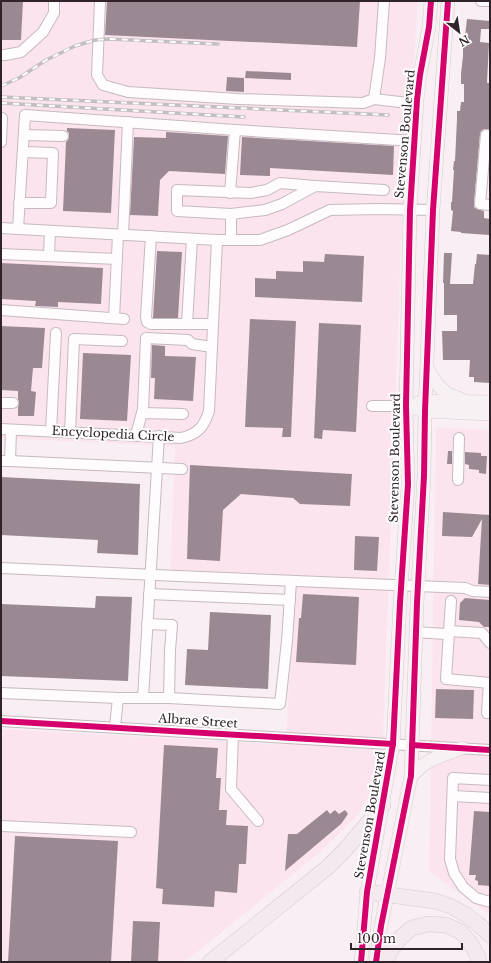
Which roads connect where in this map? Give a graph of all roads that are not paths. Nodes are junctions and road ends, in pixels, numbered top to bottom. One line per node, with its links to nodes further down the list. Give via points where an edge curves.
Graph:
1 (54, 1): 8 (street, via 54,13 43,32 21,52)
2 (100, 1): 9 (street, via 97,75 103,85 128,92 238,99 363,103)
3 (384, 1): 9 (street)
4 (432, 1): 10 (main road, Stevenson Boulevard)
5 (448, 1): 26 (main road)
6 (482, 1): 7 (street)
7 (490, 1)
8 (2, 56)
9 (374, 99): 10 (street)
10 (417, 104): 17 (main road, Stevenson Boulevard)
11 (1, 118): 18 (street)
12 (128, 122): 13 (street); 14 (street, via 25,115); 31 (street)
13 (235, 130): 17 (street); 22 (street)
14 (24, 135): 15 (street); 19 (street)
15 (62, 136)
16 (490, 136): 24 (street, via 486,135 480,204)
17 (415, 141): 25 (main road, Stevenson Boulevard)
18 (1, 142)
19 (23, 152): 23 (street); 23 (street, via 53,153 51,203)
20 (316, 186): 21 (street); 22 (street, via 280,182 267,190 251,194); 27 (street, via 265,210)
21 (384, 190)
22 (230, 193): 27 (street, via 177,190 177,211)
23 (19, 203): 29 (street)
24 (490, 204)
25 (410, 210): 26 (street); 35 (street, via 330,210 260,240); 51 (main road, Stevenson Boulevard)
26 (433, 210): 45 (main road)
27 (231, 214): 35 (street)
28 (1, 228): 29 (street)
29 (18, 229): 30 (street)
30 (50, 231): 31 (street); 37 (street)
31 (120, 235): 32 (street); 38 (street)
32 (151, 236): 33 (street); 40 (street, via 147,322)
33 (192, 239): 34 (street); 40 (street)
34 (217, 240): 35 (street); 41 (street, Encyclopedia Circle)
35 (231, 240)
36 (1, 254): 37 (street)
37 (49, 256): 38 (street)
38 (117, 259): 39 (street, via 119,319)
39 (1, 310)
40 (187, 324): 41 (street)
41 (213, 324): 44 (street, Encyclopedia Circle)
42 (56, 333): 57 (street)
43 (122, 341): 58 (street, via 74,339)
44 (212, 347): 53 (street, via 192,344 188,340 146,338); 60 (street, Encyclopedia Circle, via 209,411 206,422 190,436)
45 (427, 368): 46 (main road, via 436,383 447,394); 52 (main road)
46 (470, 402): 47 (main road); 52 (main road)
47 (490, 402)
48 (1, 403): 49 (street)
49 (14, 403)
50 (372, 406): 51 (street)
51 (406, 406): 52 (main road); 69 (main road, Stevenson Boulevard, via 408,484)
52 (425, 406): 55 (main road); 70 (main road)
53 (142, 413): 54 (street); 59 (street)
54 (184, 414)
55 (490, 414)
56 (6, 429): 57 (street, Encyclopedia Circle); 62 (street)
57 (51, 431): 58 (street, Encyclopedia Circle)
58 (70, 432): 59 (street, Encyclopedia Circle)
59 (136, 435): 60 (street, Encyclopedia Circle)
60 (159, 436): 63 (street)
61 (459, 438): 65 (street)
62 (5, 461): 63 (street)
63 (157, 468): 64 (street); 67 (street)
64 (182, 469)
65 (458, 480)
66 (1, 568): 67 (street)
67 (150, 575): 68 (street); 72 (street)
68 (291, 581): 69 (street); 73 (street)
69 (401, 585): 70 (street); 88 (main road, Stevenson Boulevard)
70 (418, 586): 71 (street); 76 (main road)
71 (490, 592)
72 (149, 594): 73 (street); 75 (street)
73 (290, 600): 83 (street, via 280,704)
74 (451, 601): 77 (street)
75 (147, 624): 82 (street); 83 (street, via 172,625)
76 (416, 632): 77 (street); 89 (main road)
77 (449, 632): 78 (street, via 482,633); 79 (street, via 446,679)
78 (490, 643)
79 (490, 683): 84 (street, via 487,713)
80 (1, 693): 81 (street)
81 (118, 698): 82 (street); 86 (street)
82 (142, 698): 83 (street)
83 (170, 698)
84 (490, 713)
85 (1, 721): 86 (street, Albrae Street)
86 (115, 727): 87 (street, Albrae Street)
87 (233, 734): 88 (street, Albrae Street); 97 (street, via 231,789)
88 (393, 744): 89 (street, Albrae Street); 96 (main road, Stevenson Boulevard)
89 (412, 745): 90 (street, Albrae Street); 92 (main road)
90 (462, 748): 91 (street, Albrae Street); 92 (main road, via 433,759)
91 (490, 750)
92 (411, 776): 101 (main road)
93 (490, 780): 94 (street, via 454,778)
94 (453, 796): 95 (street); 102 (street, via 450,859 454,874 463,887 476,898)
95 (490, 798)
96 (383, 804): 100 (main road, Stevenson Boulevard); 104 (highway, via 328,867)
97 (258, 821)
98 (1, 826): 99 (street)
99 (131, 832)
100 (368, 892): 101 (highway); 105 (main road, Stevenson Boulevard)
101 (387, 895): 103 (highway, via 436,901 450,906 465,914); 106 (main road)
102 (490, 902)
103 (490, 935)
104 (210, 962)
105 (361, 962)
106 (376, 962)
107 (386, 962): 108 (highway, via 390,951 412,928 428,924 446,925 461,932 471,944)
108 (478, 962)

